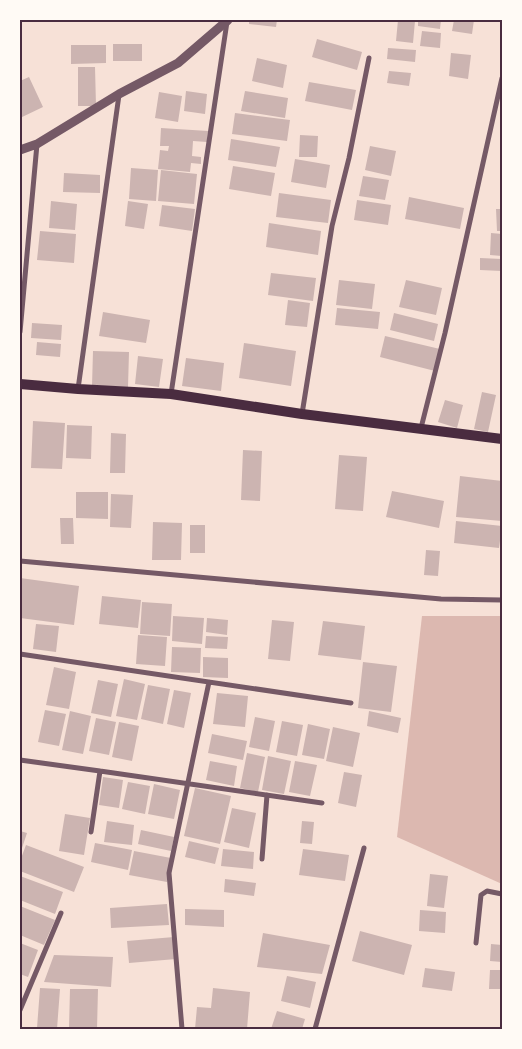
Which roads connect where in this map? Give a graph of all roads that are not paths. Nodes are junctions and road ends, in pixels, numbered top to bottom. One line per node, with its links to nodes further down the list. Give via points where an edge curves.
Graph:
1 (227, 21): 4 (street, via 178,63); 10 (street)
2 (369, 58): 11 (street, via 332,226)
3 (502, 78): 12 (street)
4 (119, 94): 5 (street); 9 (street)
5 (37, 144): 6 (street); 7 (street)
6 (20, 150)
7 (20, 332)
8 (20, 384): 9 (main road)
9 (78, 390): 10 (main road)
10 (171, 394): 11 (main road)
11 (302, 414): 12 (main road)
12 (421, 428): 13 (main road)
13 (502, 439)
14 (20, 561): 15 (street, via 441,599)
15 (502, 600)
16 (20, 654): 17 (street)
17 (209, 682): 18 (street); 21 (street)
18 (351, 702)
19 (20, 760): 20 (street)
20 (100, 771): 21 (street); 24 (street)
21 (188, 784): 22 (street); 31 (street, via 169,873)
22 (267, 795): 23 (street); 26 (street)
23 (322, 804)
24 (91, 832)
25 (364, 848): 32 (street)
26 (262, 859)
27 (502, 894): 29 (street, via 487,891 481,895)
28 (61, 913): 30 (street)
29 (476, 943)
30 (20, 1010)
31 (182, 1029)
32 (315, 1029)

